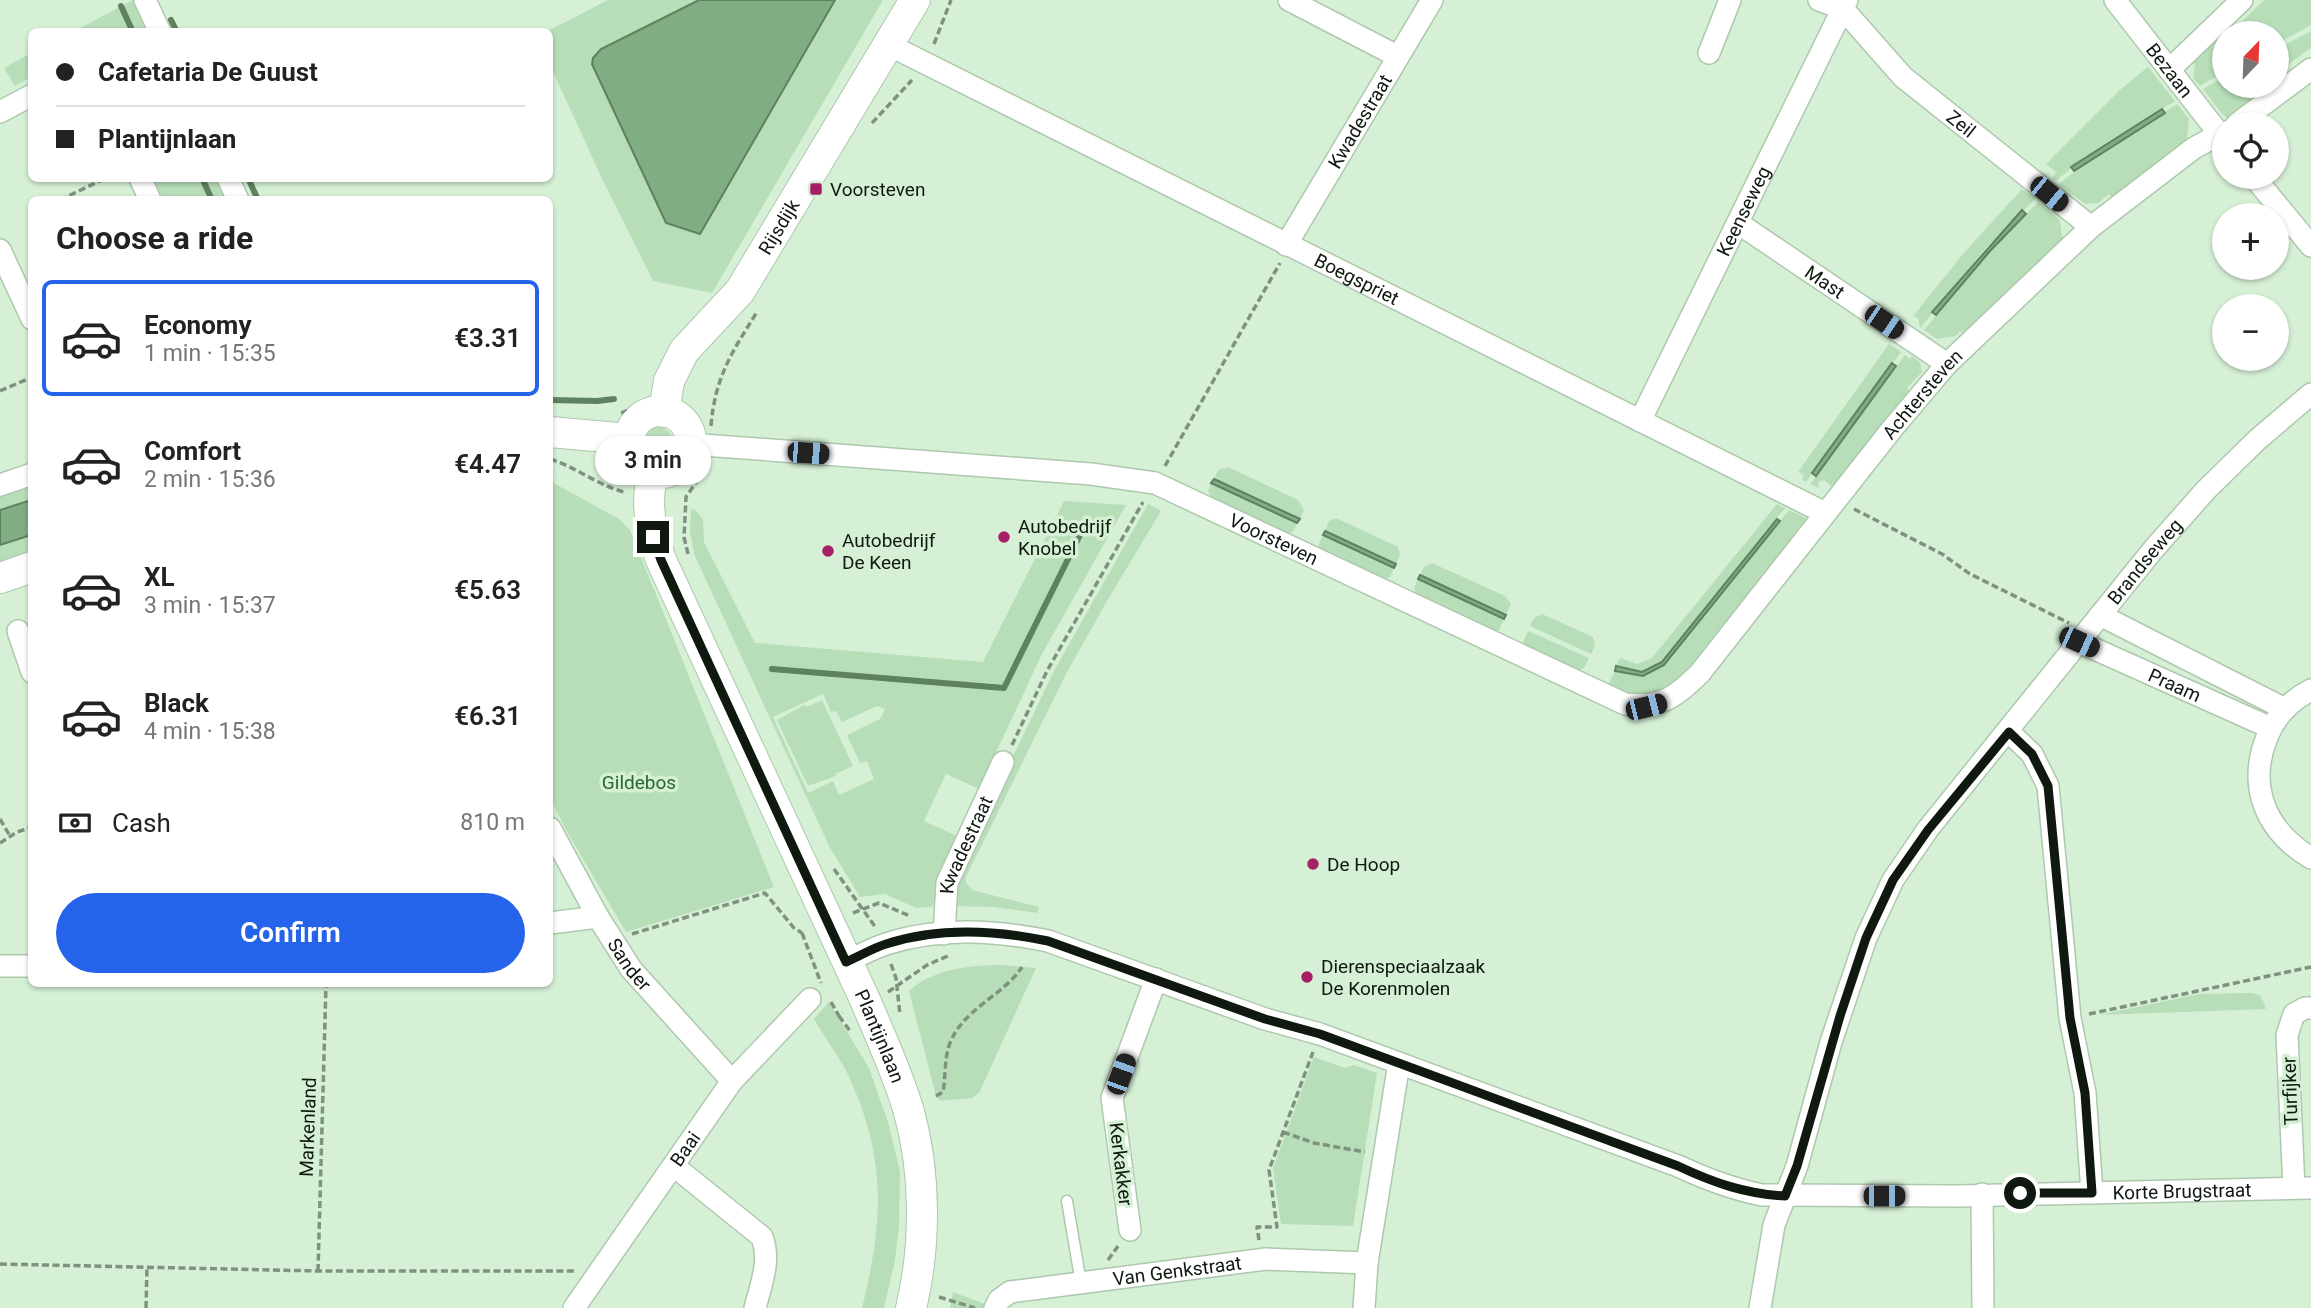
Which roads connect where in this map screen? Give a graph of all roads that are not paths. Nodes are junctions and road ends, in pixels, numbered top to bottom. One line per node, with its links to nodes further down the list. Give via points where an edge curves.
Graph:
1 (145, 0): 10 (street)
2 (915, 0): 11 (main road, Rijsdijk)
3 (1289, 0): 13 (street)
4 (1432, 0): 13 (street, Kwadestraat)
5 (1730, 0): 12 (street)
6 (1819, 0): 9 (street)
7 (2115, 0): 15 (street, Bezaan)
8 (2242, 0): 15 (street)
9 (1845, 4): 22 (street, Keenseweg); 23 (street, Zeil, via 1903,77)
10 (158, 28)
11 (889, 45): 24 (street, Boegspriet); 30 (main road, Rijsdijk, via 740,290 684,351 669,381)
12 (1709, 53)
13 (1397, 56): 24 (street, Kwadestraat)
14 (2311, 69): 18 (street, Achtersteven)
15 (2169, 70): 19 (street, Bezaan)
16 (28, 97): 17 (street)
17 (0, 112)
18 (2254, 112)
19 (2212, 118)
20 (2212, 140): 23 (street, Achtersteven, via 2194,148)
21 (2264, 189): 25 (street)
22 (1738, 223): 28 (street, Mast); 31 (street, Keenseweg)
23 (2091, 227): 28 (street, Achtersteven)
24 (1286, 244): 31 (street, Boegspriet)
25 (2311, 246)
26 (0, 250): 27 (street)
27 (28, 310)
28 (1947, 364): 38 (street, Achtersteven)
29 (2311, 394): 41 (street, Brandseweg, via 2206,490)
30 (664, 412): 33 (main road, via 640,418); 34 (main road, via 684,423)
31 (1640, 421): 38 (street, Boegspriet)
32 (553, 432): 33 (main road)
33 (629, 439): 36 (main road, via 631,453)
34 (691, 444): 36 (main road, via 674,469); 45 (street, Voorsteven, via 1079,473 1155,483 1625,704 1646,707)
35 (28, 475): 37 (street)
36 (652, 483): 55 (main road, Plantijnlaan, via 650,512 661,560)
37 (0, 485)
38 (1830, 506): 45 (street, Achtersteven, via 1700,673)
39 (28, 568): 40 (main road)
40 (0, 578)
41 (2089, 630): 46 (street, Praam); 47 (street, Praam); 48 (street, Brandseweg)
42 (17, 632): 43 (street)
43 (28, 661)
44 (2311, 690): 46 (street)
45 (1666, 702)
46 (2285, 709): 47 (street)
47 (2271, 728): 51 (street, via 2260,754 2260,790 2275,827)
48 (2009, 732): 65 (street, via 2032,754 2048,786 2070,1018 2085,1093); 67 (street, Brandseweg, via 1893,880 1866,938)
49 (1003, 762): 54 (street, Kwadestraat, via 947,883)
50 (553, 834): 52 (street, Sander)
51 (2311, 858)
52 (598, 918): 53 (street); 62 (street, Sander, via 631,969)
53 (553, 923)
54 (944, 933): 55 (street, Korte Brugstraat, via 900,940); 58 (street, Korte Brugstraat, via 1012,934 1048,941)
55 (846, 962): 72 (main road, Plantijnlaan, via 895,1073 914,1135)
56 (0, 966): 57 (street)
57 (28, 966)
58 (1156, 979): 61 (street, Korte Brugstraat); 69 (street, Kerkakker, via 1112,1098)
59 (817, 994): 62 (street, Baai)
60 (2311, 1008): 64 (street, Turfijker, via 2294,1014 2287,1035)
61 (1399, 1063): 67 (street, Korte Brugstraat, via 1708,1181 1735,1190); 70 (street)
62 (732, 1081): 63 (street, Baai)
63 (674, 1166): 73 (street, Baai); 74 (street, via 762,1237 766,1266)
64 (2302, 1188): 65 (street, Korte Brugstraat)
65 (2092, 1193): 66 (street, Korte Brugstraat)
66 (1982, 1194): 67 (street, Korte Brugstraat); 78 (street)
67 (1785, 1196): 77 (street, Brandseweg, via 1774,1225)
68 (1067, 1201): 71 (lane)
69 (1130, 1230)
70 (1367, 1264): 71 (street, Van Genkstraat, via 1261,1260); 76 (street)
71 (1081, 1283): 75 (street, Van Genkstraat, via 1010,1292)
72 (924, 1302)
73 (574, 1308)
74 (755, 1308)
75 (995, 1308)
76 (1364, 1308)
77 (1760, 1308)
78 (1983, 1308)

